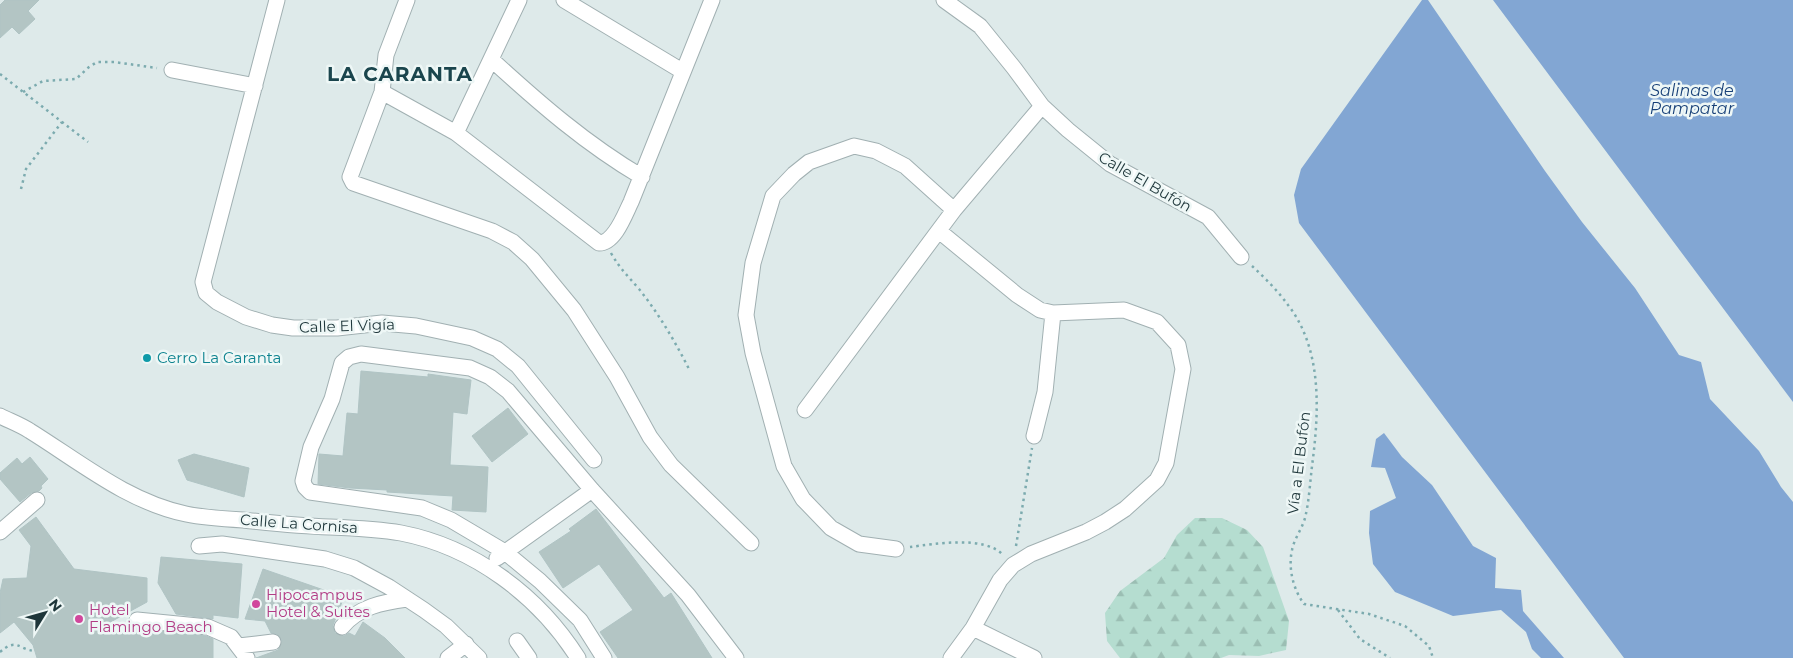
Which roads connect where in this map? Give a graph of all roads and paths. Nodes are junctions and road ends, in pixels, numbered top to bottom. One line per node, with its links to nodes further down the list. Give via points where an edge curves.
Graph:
1 (277, 0): 11 (street, Calle El Vigía)
2 (407, 0): 13 (street, via 386,55)
3 (520, 0): 7 (street)
4 (564, 0): 9 (street)
5 (712, 0): 9 (street)
6 (944, 0): 14 (street, Calle El Bufón, via 980,26)
7 (492, 60): 16 (street); 18 (street, via 559,120)
8 (172, 70): 11 (street); 12 (path, via 97,62 76,79 43,81)
9 (682, 71): 18 (street)
10 (0, 74): 12 (path)
11 (255, 86): 29 (street, Calle El Vigía, via 203,282 206,293 246,317 272,325 301,328 382,323 416,326 472,338 497,348 518,366)
12 (23, 92): 15 (path)
13 (382, 92): 16 (street); 33 (street, via 351,181 492,231 513,242 532,259 574,310 670,465)
14 (1042, 106): 20 (street); 23 (street, Calle El Bufón, via 1110,164 1208,217)
15 (62, 122): 17 (path); 19 (path, via 26,169)
16 (456, 133): 22 (street, via 599,243)
17 (88, 142)
18 (642, 177): 22 (street, via 621,223)
19 (21, 189)
20 (954, 210): 21 (street); 35 (street, via 905,166 876,151 854,146 809,162 773,196 752,263 746,315 784,466 803,499 831,528 859,544)
21 (939, 231): 24 (street, via 1017,295 1040,310); 26 (street)
22 (605, 243): 25 (path, via 680,350)
23 (1241, 257): 40 (path, Vía a El Bufón, via 1289,305 1303,331 1313,361 1317,424 1305,518 1292,549 1291,570 1296,592 1304,604)
24 (1053, 313): 28 (street, via 1045,392); 37 (street, via 1124,310 1157,322 1178,345 1183,369 1171,442 1166,463 1157,480 1105,522 1030,554)
25 (690, 371)
26 (806, 410)
27 (0, 416): 38 (street, Calle La Cornisa, via 142,500 186,514 401,533 440,544)
28 (1034, 436): 37 (path)
29 (594, 460)
30 (592, 490): 36 (street); 36 (street, via 508,391 490,377 470,368 361,354 349,357 342,363 332,399 311,447 303,481 305,487 310,492 422,508 452,520); 55 (street, via 688,595)
31 (37, 500): 32 (street)
32 (0, 532)
33 (751, 543)
34 (199, 546): 39 (street, via 222,544 325,559 354,568)
35 (896, 549): 37 (path, via 945,543 981,544 999,550)
36 (505, 552): 38 (street); 54 (street, via 580,620)
37 (1013, 565): 43 (street, via 1000,580)
38 (486, 566): 53 (street, Calle La Cornisa, via 530,599)
39 (407, 599): 42 (street, via 382,603 363,611); 46 (street)
40 (1338, 610): 58 (path, via 1360,639); 59 (path, Vía a El Bufón, via 1368,614 1405,626 1429,646)
41 (137, 620): 49 (street, via 208,626 231,637)
42 (342, 627)
43 (973, 628): 56 (street); 57 (street)
44 (516, 640): 52 (street)
45 (273, 642): 49 (street)
46 (466, 644): 50 (street); 51 (street)
47 (0, 652): 48 (path, via 9,645 17,644)
48 (35, 652)
49 (243, 652)
50 (448, 658)
51 (479, 658)
52 (529, 658)
53 (578, 658)
54 (604, 658)
55 (736, 658)
56 (952, 658)
57 (1034, 658)
58 (1390, 658)
59 (1433, 658)

